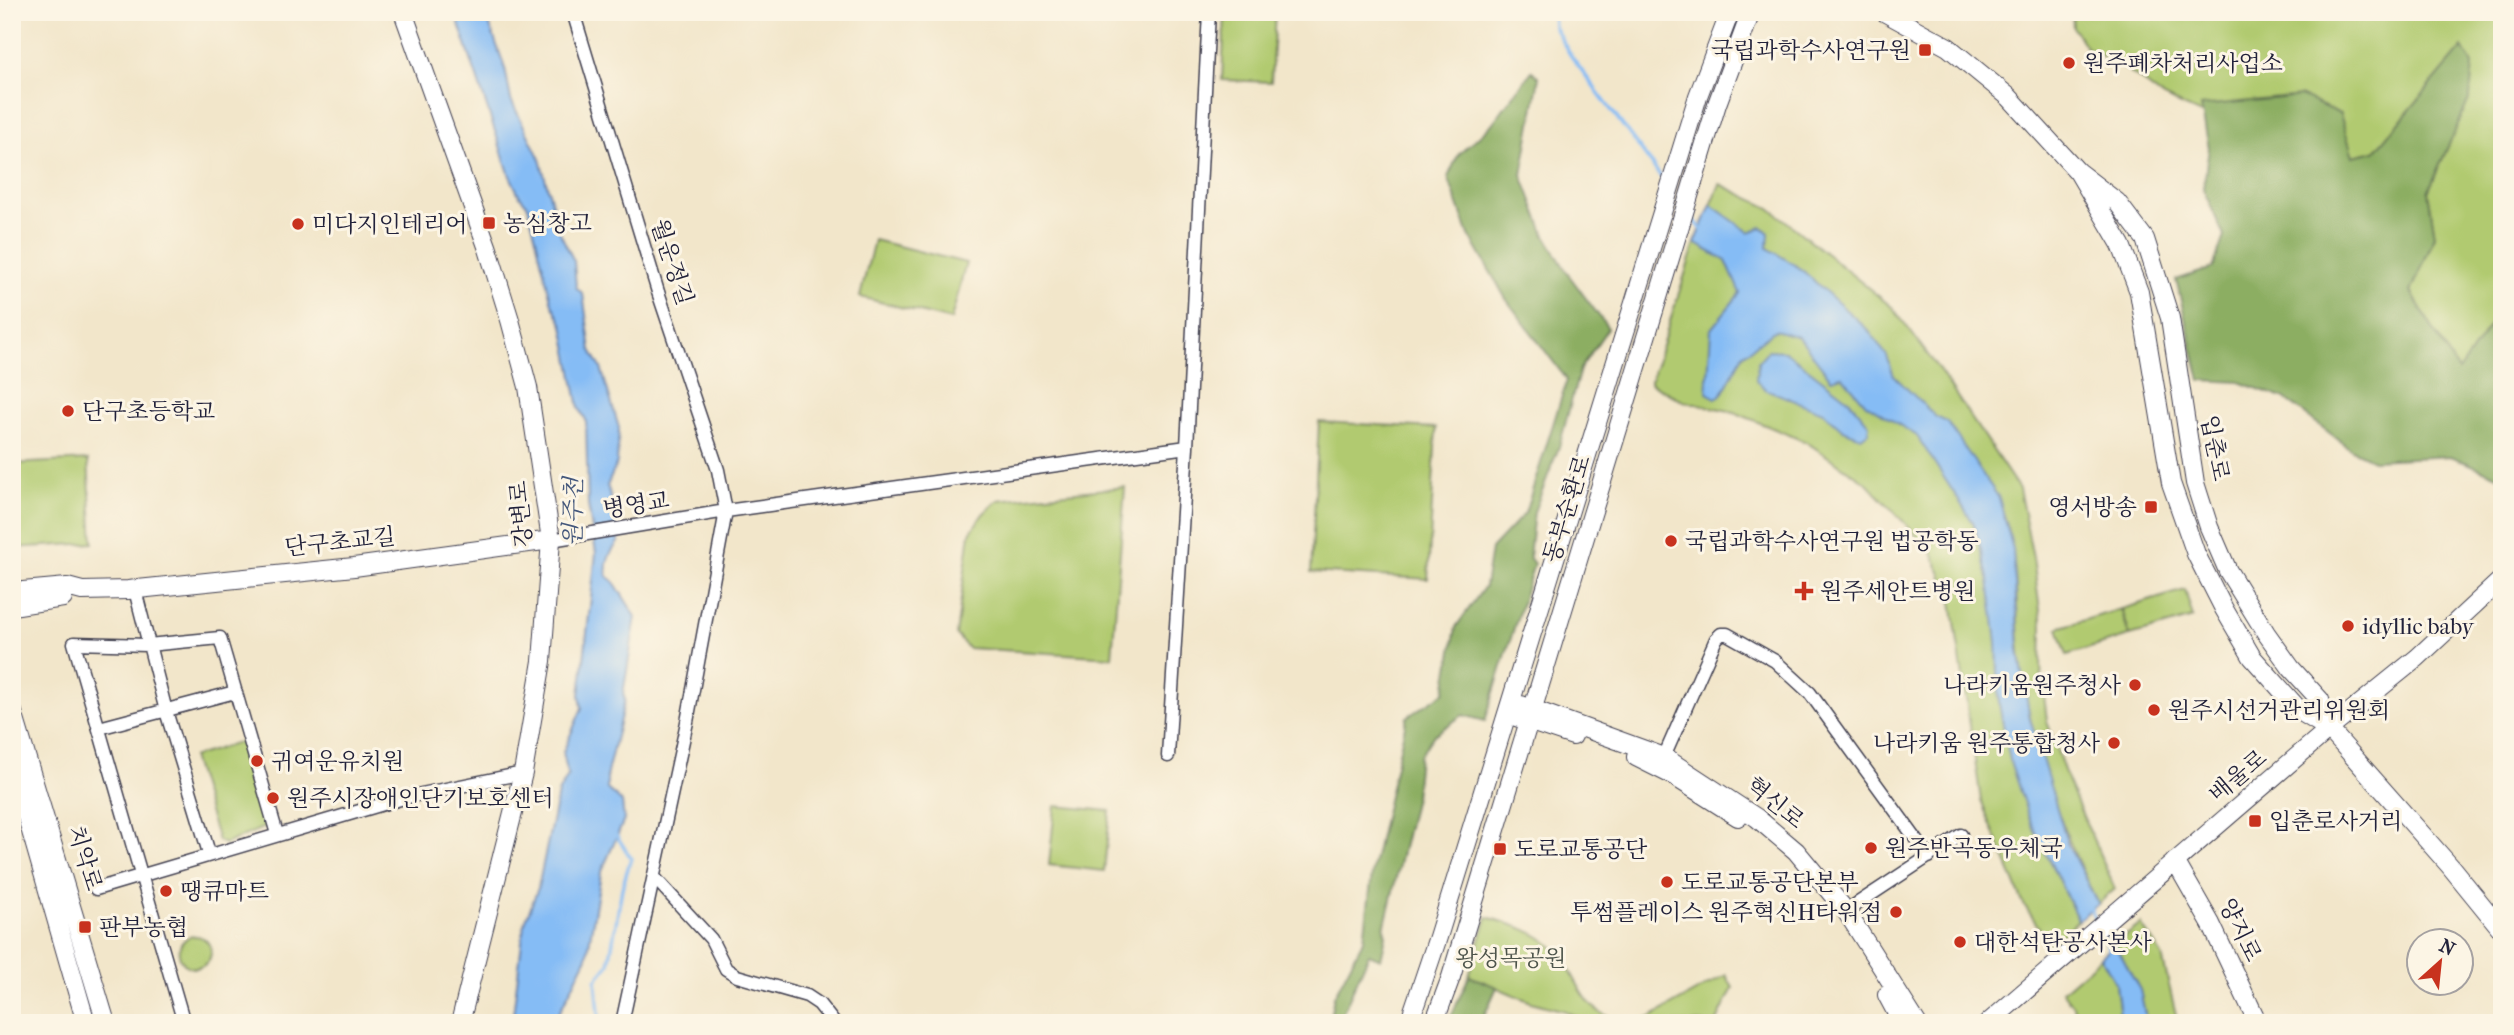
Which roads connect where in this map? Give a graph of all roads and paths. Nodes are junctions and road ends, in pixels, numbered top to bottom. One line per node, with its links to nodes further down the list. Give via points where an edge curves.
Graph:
1 (403, 12): 10 (street, 강변로, via 510,320)
2 (573, 12): 9 (street, 월운정길, via 718,470)
3 (1209, 12): 8 (street)
4 (1730, 12): 18 (street, 동부순환로, via 1698,96)
5 (1751, 12): 21 (street, 동부순환로, via 1717,104)
6 (1884, 12): 7 (street, 입춘로, via 1948,47 2009,97)
7 (2078, 172): 23 (street, 입춘로, via 2121,245 2138,292 2171,483 2196,554 2252,657 2301,712); 23 (street, 입춘로, via 2117,202 2145,239 2170,318 2195,483 2209,527 2228,571 2266,633 2320,699)
8 (1187, 447): 9 (street); 24 (street)
9 (726, 510): 10 (street, 병영교); 35 (street)
10 (559, 538): 12 (street, 단구초교길, via 354,567); 27 (street, 강변로)
11 (2502, 579): 23 (street, 배울로, via 2417,658)
12 (135, 590): 13 (street, 단구초교길); 16 (street)
13 (82, 591): 14 (street, 단구초교길, via 67,587); 15 (street, 단구초교길)
14 (12, 592)
15 (12, 606)
16 (148, 645): 17 (street, via 220,638); 20 (street); 22 (street, via 74,643)
17 (235, 692): 20 (street); 29 (street)
18 (1508, 707): 21 (street); 45 (street, 동부순환로)
19 (12, 709): 28 (street, 치악로)
20 (166, 711): 22 (street); 31 (street)
21 (1529, 715): 25 (street, 혁신로); 37 (street, 혁신로, via 1629,754 1736,815); 46 (street, 동부순환로)
22 (99, 728): 34 (street)
23 (2329, 729): 33 (street, 배울로); 38 (street, 입춘로)
24 (1168, 755)
25 (1664, 757): 32 (street, via 1716,639 1727,634 1775,661 1810,693); 37 (street, 혁신로, via 1720,791 1797,851)
26 (12, 765): 28 (street, 치악로)
27 (523, 774): 29 (street, via 407,797); 42 (street, 강변로)
28 (26, 801): 39 (street, 치악로); 40 (street, 치악로)
29 (277, 834): 31 (street)
30 (1961, 835): 32 (street)
31 (209, 853): 34 (street)
32 (1929, 857): 37 (street)
33 (2175, 861): 49 (street, 배울로); 50 (street, 양지로)
34 (144, 875): 36 (street); 41 (street)
35 (654, 877): 43 (street); 44 (street, via 711,939 726,969 807,996)
36 (96, 889)
37 (1843, 913): 47 (street, 혁신로); 48 (street, 혁신로)
38 (2502, 930)
39 (86, 1023)
40 (106, 1023)
41 (184, 1023)
42 (460, 1023)
43 (622, 1023)
44 (834, 1023)
45 (1409, 1023)
46 (1434, 1023)
47 (1902, 1023)
48 (1917, 1023)
49 (1988, 1023)
50 (2258, 1023)

